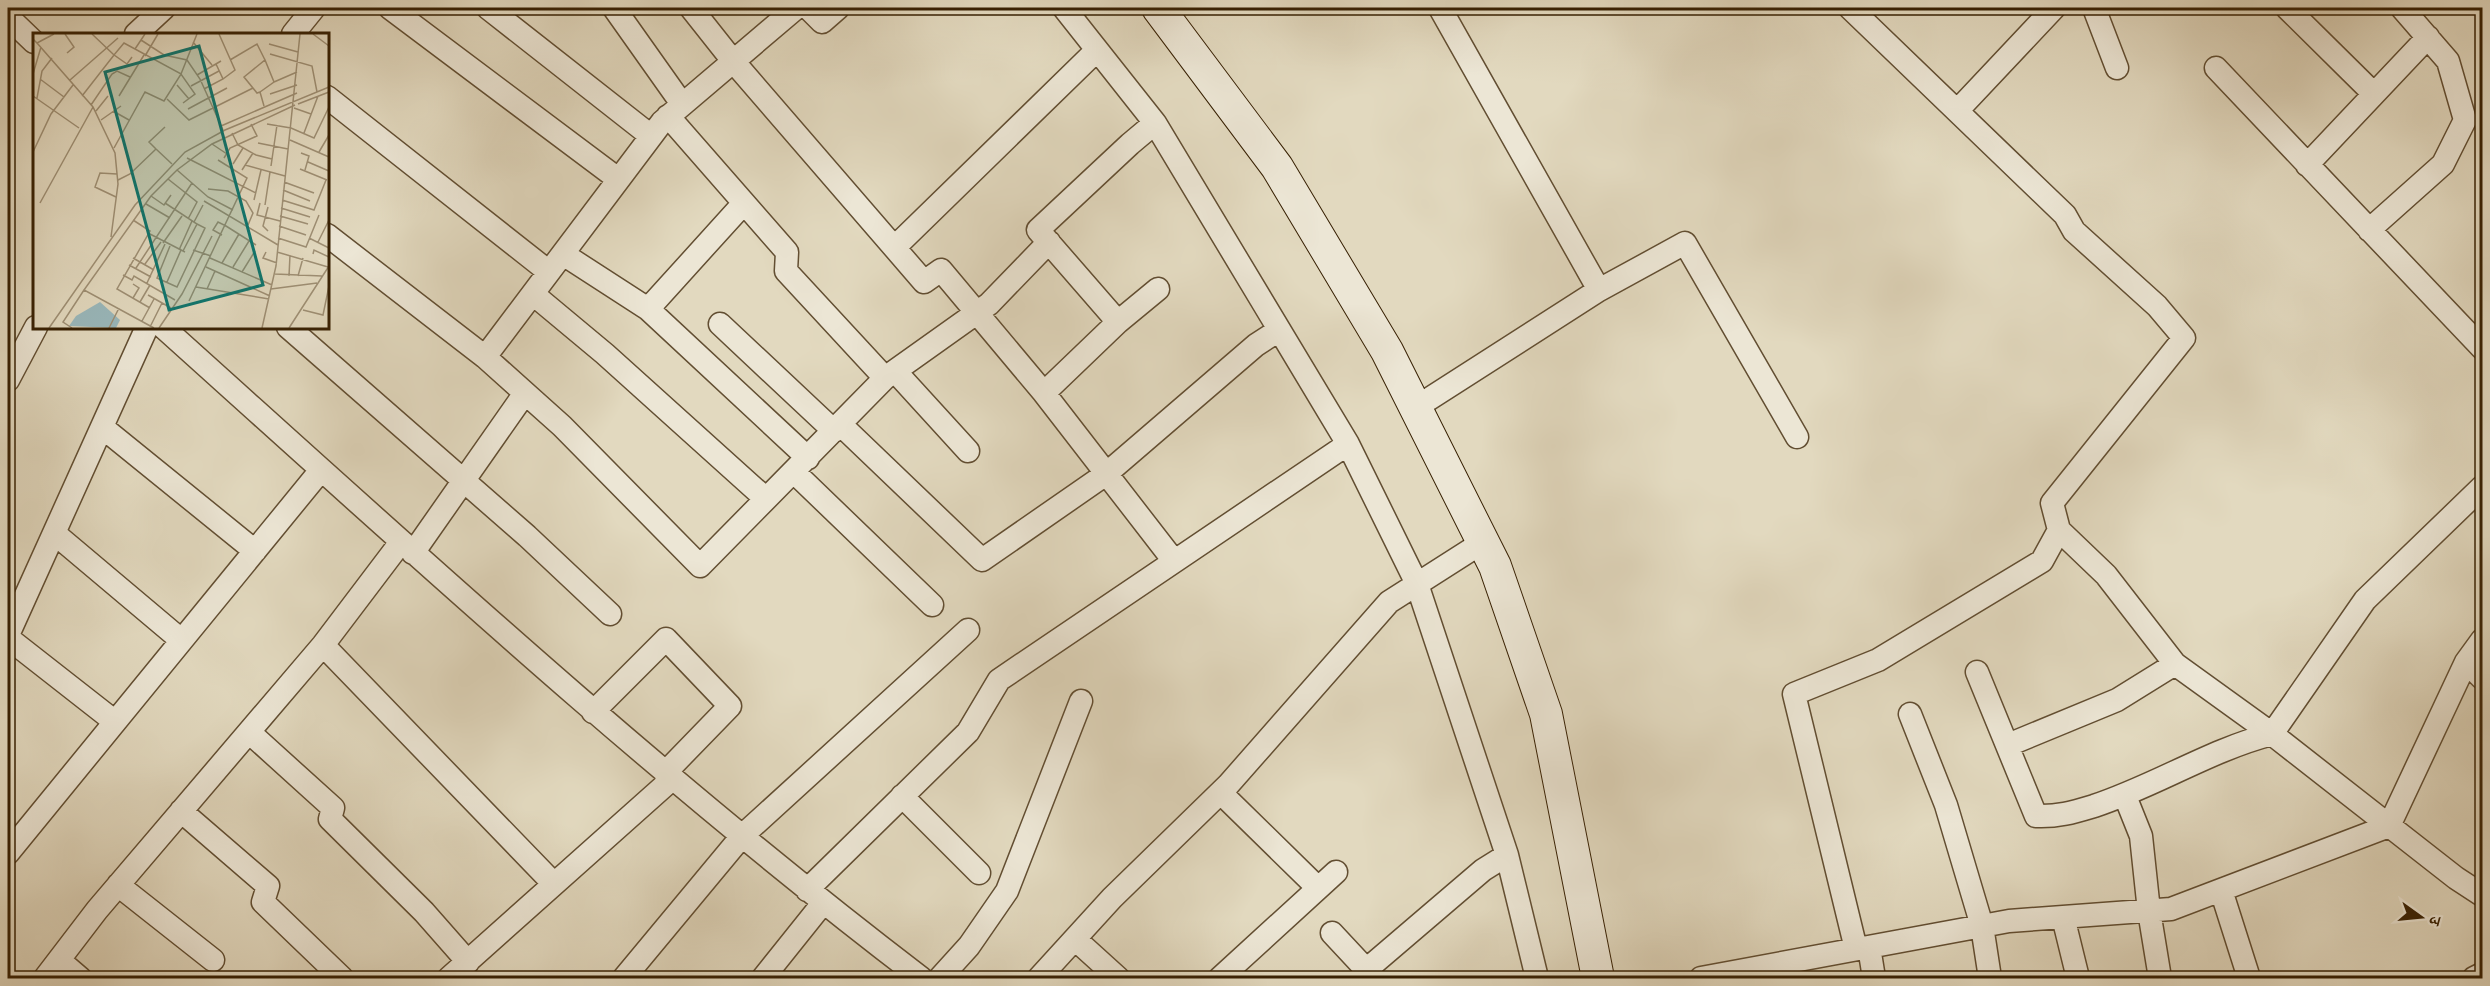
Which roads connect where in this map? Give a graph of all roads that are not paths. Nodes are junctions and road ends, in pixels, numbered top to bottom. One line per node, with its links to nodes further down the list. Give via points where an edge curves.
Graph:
1 (164, 8): 19 (street)
2 (314, 8): 20 (street)
3 (390, 8): 34 (street)
4 (488, 8): 32 (street)
5 (614, 8): 29 (street)
6 (691, 8): 24 (street)
7 (796, 8): 24 (street)
8 (808, 8): 9 (street, via 822,22)
9 (838, 8)
10 (1064, 8): 23 (street)
11 (1158, 8): 60 (main road, via 1277,167 1387,351)
12 (1440, 8): 43 (street)
13 (1850, 8): 30 (street)
14 (2054, 8): 30 (street)
15 (2094, 8): 25 (street)
16 (2287, 8): 27 (street)
17 (2402, 8): 21 (street)
18 (16, 16): 22 (street)
19 (137, 33)
20 (294, 33)
21 (2428, 38): 27 (street); 36 (street, via 2448,61 2465,120 2444,164)
22 (33, 41)
23 (1097, 50): 31 (street); 39 (street)
24 (733, 61): 29 (street); 39 (street)
25 (2117, 68)
26 (2216, 68): 33 (street)
27 (2374, 94): 33 (street)
28 (328, 98): 41 (street)
29 (675, 110): 32 (street); 35 (street)
30 (1957, 111): 72 (street, via 2065,215 2074,231 2157,306 2184,338 2052,503)
31 (1155, 123): 38 (street, via 1038,230); 53 (street)
32 (651, 136): 34 (street)
33 (2307, 165): 36 (street)
34 (618, 179): 40 (street)
35 (744, 203): 45 (street); 56 (street, via 787,252 786,272)
36 (2369, 230): 54 (street)
37 (328, 236): 55 (street)
38 (1049, 242): 46 (street); 47 (street)
39 (895, 247): 46 (street, via 924,282 941,270)
40 (562, 254): 41 (street); 45 (street)
41 (549, 272): 44 (street)
42 (1158, 290): 47 (street)
43 (1599, 290): 60 (street); 63 (street, via 1685,243)
44 (532, 294): 55 (street); 71 (street)
45 (648, 309): 66 (street)
46 (977, 313): 56 (street); 59 (street)
47 (1118, 322): 59 (street)
48 (720, 324): 62 (street)
49 (35, 328): 57 (street)
50 (147, 328): 61 (street)
51 (165, 328): 67 (street)
52 (289, 328): 69 (street)
53 (1279, 330): 64 (street); 68 (street, via 1256,345)
54 (2482, 348)
55 (485, 357): 58 (street)
56 (890, 374): 62 (street); 65 (street)
57 (8, 380)
58 (525, 393): 69 (street); 71 (street, via 700,566)
59 (1044, 393): 68 (street)
60 (1415, 408): 74 (main road)
61 (102, 427): 73 (street); 76 (street)
62 (837, 428): 66 (street); 68 (street, via 982,560)
63 (1797, 437)
64 (1348, 444): 77 (street); 78 (street)
65 (968, 451)
66 (801, 465): 71 (street); 79 (street)
67 (321, 470): 75 (street); 76 (street)
68 (1106, 474): 77 (street)
69 (464, 481): 75 (street); 80 (street)
70 (2482, 487): 95 (street, via 2366,600)
71 (766, 499)
72 (2059, 530): 87 (street, via 2106,575); 119 (street, via 2042,561 1878,660 1794,694)
73 (54, 533): 82 (street); 83 (street)
74 (1483, 542): 78 (street); 137 (main road, via 1495,566 1546,714)
75 (407, 547): 85 (street); 91 (street)
76 (255, 550): 83 (street)
77 (1174, 561): 99 (street, via 999,680 968,732)
78 (1417, 584): 98 (street, via 1389,602); 105 (street)
79 (932, 605)
80 (610, 614)
81 (968, 630): 103 (street)
82 (8, 637): 93 (street)
83 (181, 640): 93 (street)
84 (2482, 640): 86 (street)
85 (323, 645): 94 (street); 108 (street)
86 (2466, 662): 89 (street); 102 (street)
87 (2175, 664): 95 (street); 96 (street, via 2117,700)
88 (1977, 672): 96 (street)
89 (2482, 678)
90 (1081, 700): 132 (street, via 1006,891 969,946)
91 (593, 712): 97 (street); 97 (street, via 666,639 730,706)
92 (1910, 714): 116 (street, via 1946,805)
93 (114, 721): 104 (street)
94 (249, 732): 101 (street); 122 (street, via 333,808 330,819 424,912)
95 (2272, 734): 100 (street, via 2243,742); 102 (street)
96 (2008, 745): 100 (street, via 2036,816 2057,817)
97 (669, 776): 103 (street); 108 (street)
98 (1221, 792): 110 (street); 118 (street)
99 (902, 796): 107 (street); 113 (street)
100 (2125, 796): 114 (street, via 2140,836)
101 (181, 811): 109 (street); 127 (street, via 268,886 263,902)
102 (2389, 826): 111 (street); 112 (street)
103 (742, 836): 113 (street); 129 (street)
104 (8, 853)
105 (1507, 855): 123 (street, via 1475,877); 136 (street)
106 (1336, 872): 110 (street)
107 (979, 873)
108 (554, 884): 122 (street)
109 (118, 885): 120 (street); 121 (street)
110 (1318, 888): 135 (street)
111 (2221, 890): 114 (street, via 2171,909); 143 (street)
112 (2482, 895)
113 (815, 896): 130 (street); 131 (street)
114 (2149, 911): 115 (street); 142 (street)
115 (2063, 917): 116 (street); 141 (street)
116 (1982, 926): 119 (street); 140 (street)
117 (1332, 933): 123 (street)
118 (1075, 939): 133 (street); 134 (street)
119 (1857, 949): 138 (street); 139 (street, via 1869,947)
120 (59, 960): 125 (street); 126 (street)
121 (213, 960)
122 (468, 962): 128 (street)
123 (1370, 974)
124 (2482, 974): 144 (street)
125 (45, 978)
126 (80, 978)
127 (342, 978)
128 (449, 978)
129 (624, 978)
130 (763, 978)
131 (921, 978)
132 (940, 978)
133 (1039, 978)
134 (1118, 978)
135 (1220, 978)
136 (1537, 978)
137 (1598, 978)
138 (1701, 978)
139 (1874, 978)
140 (1990, 978)
141 (2078, 978)
142 (2160, 978)
143 (2249, 978)
144 (2474, 978)

